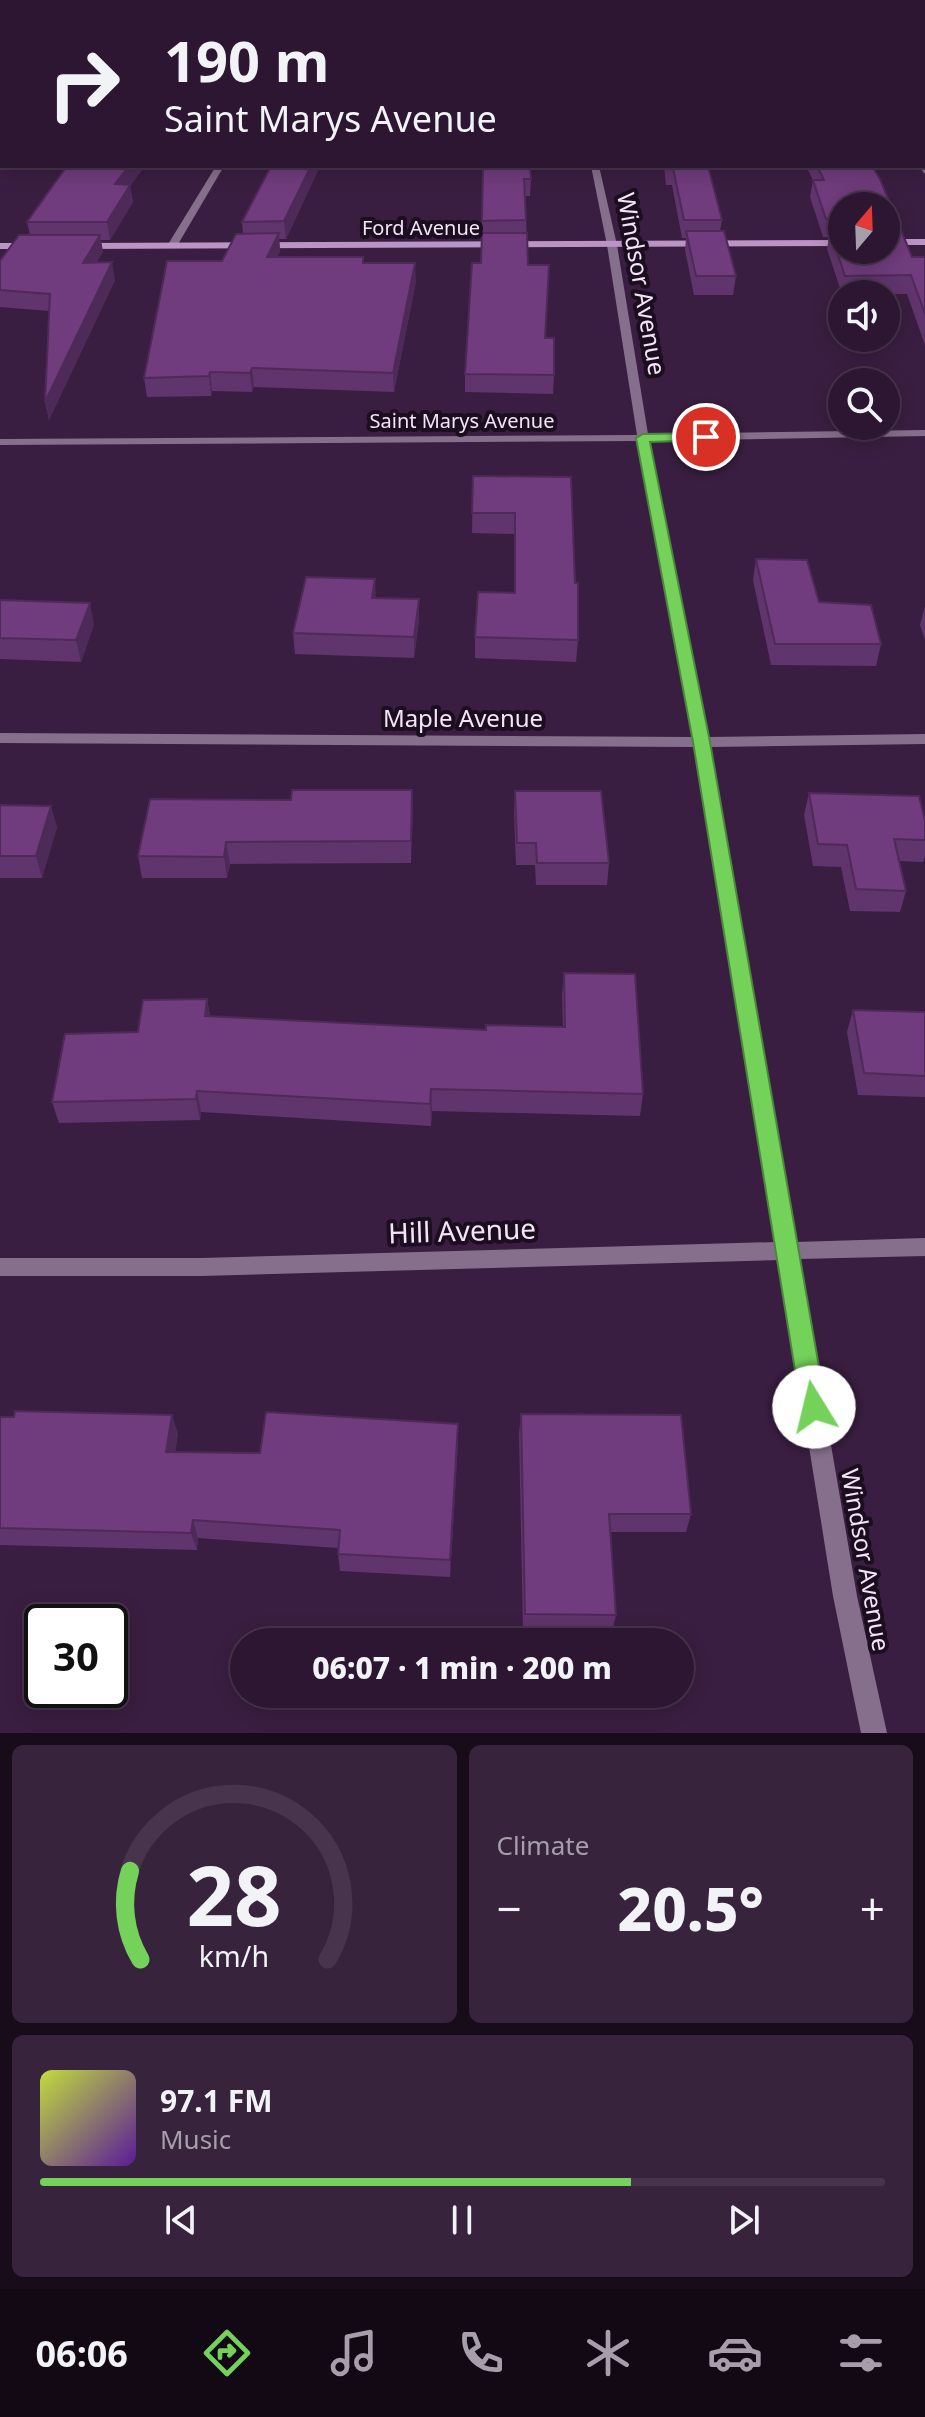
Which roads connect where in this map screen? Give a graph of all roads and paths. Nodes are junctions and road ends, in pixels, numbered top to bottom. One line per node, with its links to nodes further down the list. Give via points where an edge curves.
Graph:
1 (219, 168): 10 (street)
2 (595, 168): 6 (street, Windsor Avenue)
3 (900, 242): 4 (street)
4 (925, 242)
5 (828, 243): 6 (street, Ford Avenue)
6 (612, 245): 10 (street, Ford Avenue); 12 (street, Windsor Avenue)
7 (0, 246): 8 (street)
8 (47, 246)
9 (63, 246): 10 (street, Ford Avenue)
10 (172, 246)
11 (925, 433): 12 (street, Saint Marys Avenue)
12 (643, 438): 13 (street, Saint Marys Avenue); 16 (street, Windsor Avenue)
13 (0, 442)
14 (0, 738): 16 (street, Maple Avenue)
15 (925, 739): 16 (street, Maple Avenue)
16 (702, 742): 18 (street, Windsor Avenue)
17 (925, 1247): 18 (street, Hill Avenue)
18 (788, 1249): 19 (street, Hill Avenue, via 201,1267); 20 (street, Windsor Avenue, via 845,1596)
19 (0, 1267)
20 (874, 1733)

